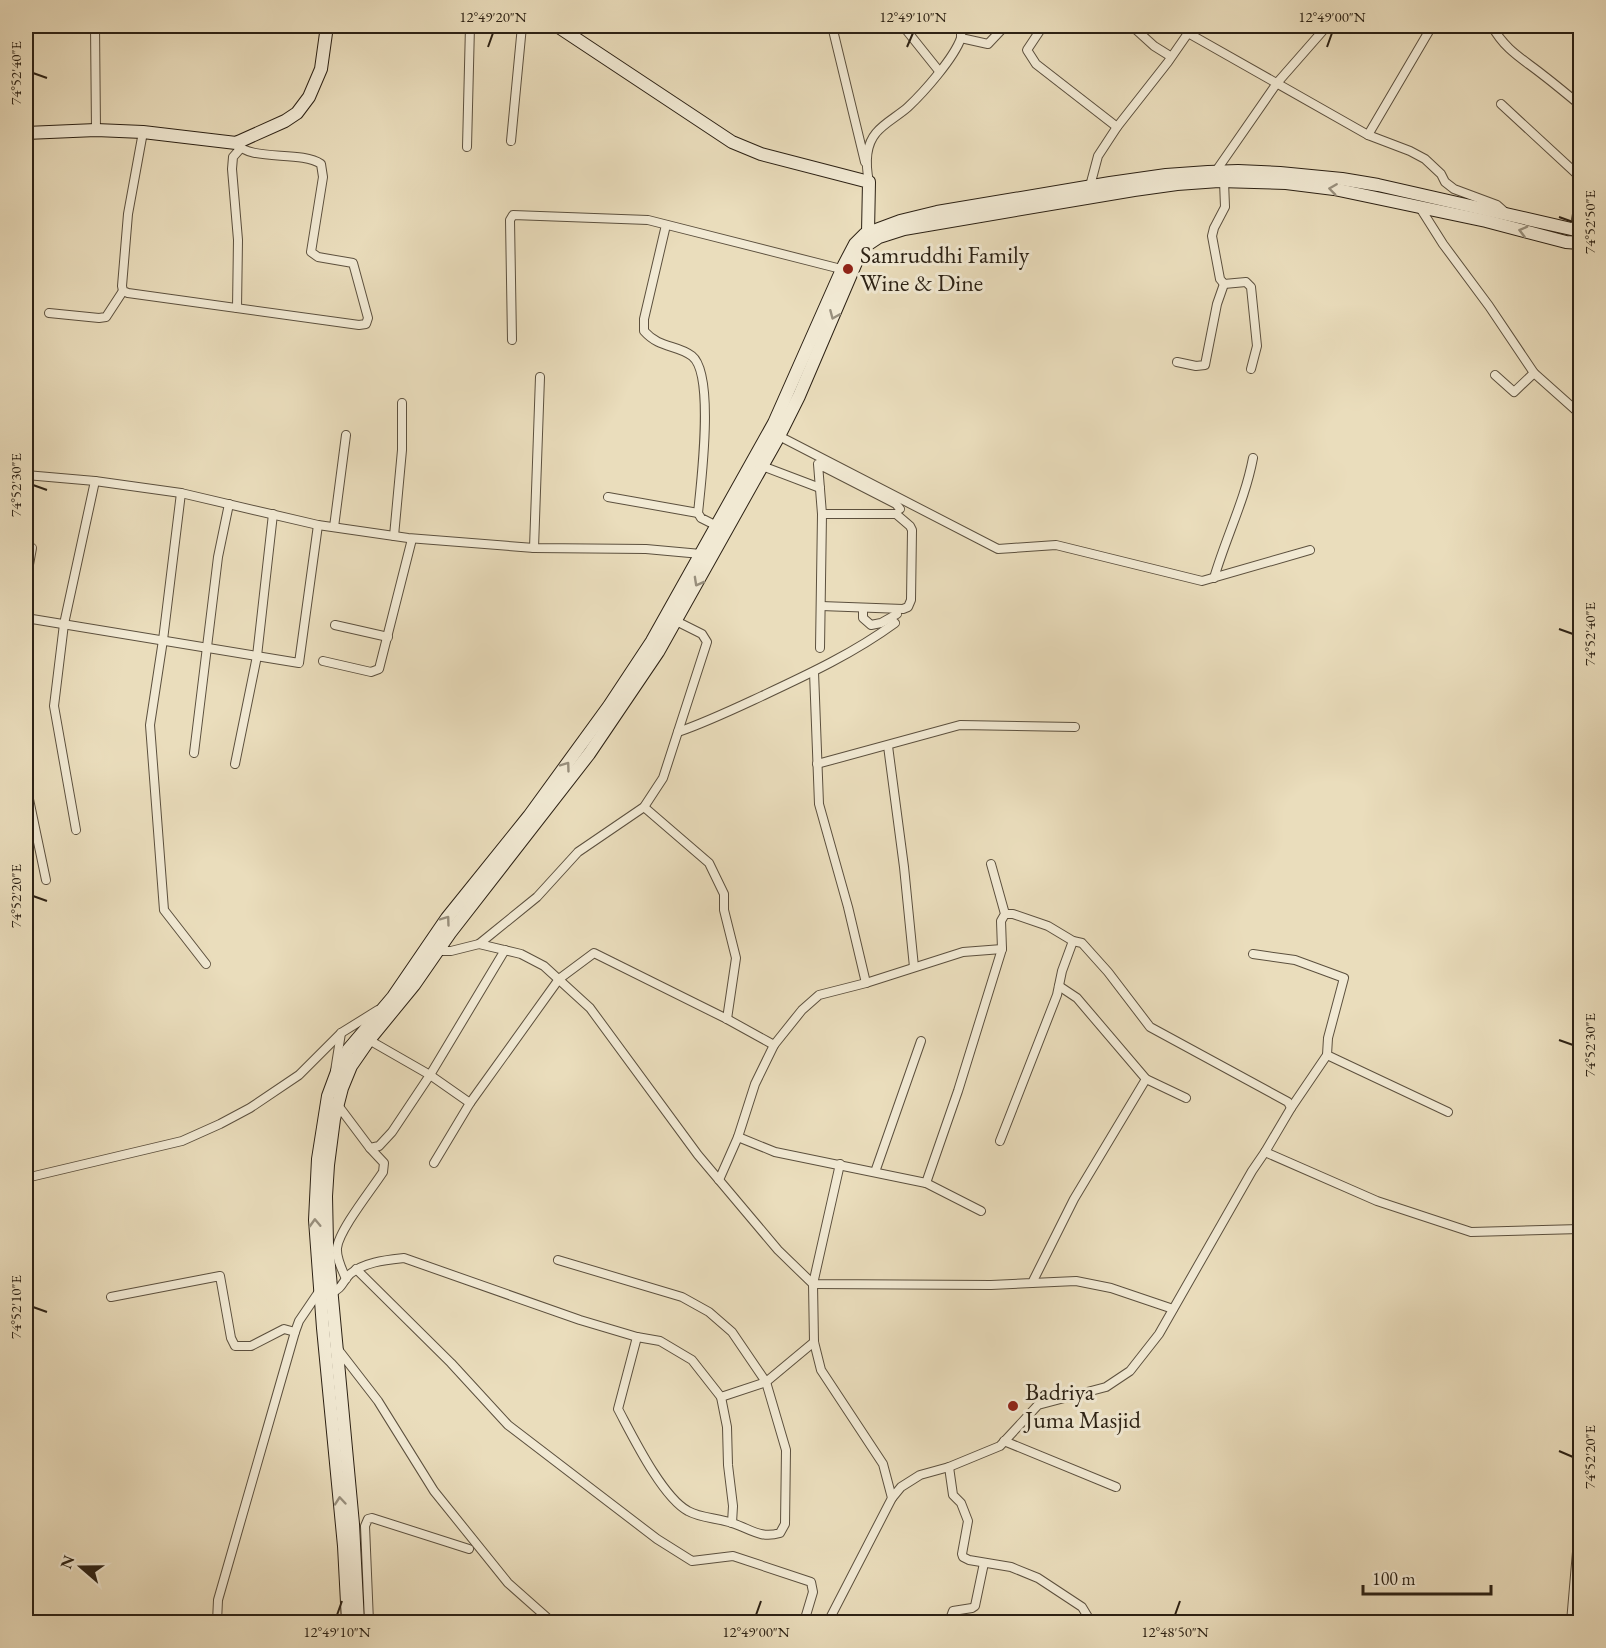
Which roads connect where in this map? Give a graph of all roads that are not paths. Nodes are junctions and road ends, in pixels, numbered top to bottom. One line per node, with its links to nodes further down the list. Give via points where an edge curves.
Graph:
1 (94, 26): 23 (street)
2 (327, 26): 28 (main road, via 321,69 309,97 297,113)
3 (470, 26): 29 (street)
4 (522, 26): 27 (street)
5 (557, 26): 33 (main road, via 732,142 761,154)
6 (832, 26): 30 (street)
7 (903, 26): 18 (street)
8 (961, 26): 16 (street)
9 (1005, 26): 16 (street, via 988,44)
10 (1043, 26): 22 (street, via 1027,50 1036,64)
11 (1132, 26): 17 (street)
12 (1327, 26): 19 (street)
13 (1432, 26): 26 (street)
14 (1492, 26): 21 (street, via 1523,61)
15 (1190, 29): 17 (street); 19 (street)
16 (961, 38): 18 (street)
17 (1170, 56): 22 (street)
18 (939, 71): 30 (street, via 908,107 875,134)
19 (1277, 83): 26 (street); 31 (street)
20 (1501, 104): 32 (street)
21 (1581, 105)
22 (1117, 127): 34 (street, via 1098,156)
23 (96, 130): 24 (main road); 25 (main road)
24 (143, 132): 28 (main road); 44 (street, via 128,214)
25 (26, 133)
26 (1368, 135): 37 (street, via 1425,159 1454,189 1497,205)
27 (511, 141)
28 (238, 146): 45 (street, via 232,169 238,240); 45 (street, via 321,164 323,177 311,252 318,257 353,263 368,318 366,324 358,326)
29 (466, 147)
30 (866, 168): 33 (street)
31 (1220, 176): 34 (main road, via 1166,175); 36 (main road, one-way to 31, via 1334,189); 37 (main road, via 1280,173 1342,179); 40 (main road); 43 (street, via 1225,207 1212,242)
32 (1581, 177)
33 (869, 182): 40 (main road)
34 (1090, 186): 40 (main road, via 937,212 900,221)
35 (1581, 197): 39 (street)
36 (1419, 206): 41 (main road, one-way to 36); 50 (street)
37 (1509, 215): 39 (main road)
38 (666, 225): 42 (street); 47 (street, via 648,220 513,215); 67 (street, via 644,331 652,340 692,356 701,367 704,439)
39 (1577, 231)
40 (871, 237): 42 (main road, via 855,244)
41 (1581, 243)
42 (847, 271): 56 (main road, one-way to 56, via 799,396); 63 (main road)
43 (1224, 284): 48 (street, via 1205,365); 49 (street, via 1246,282 1251,287 1257,346)
44 (123, 291): 45 (street); 46 (street, via 106,317)
45 (237, 308)
46 (49, 313)
47 (512, 340)
48 (1177, 362)
49 (1251, 369)
50 (1534, 373): 51 (street, via 1514,392); 54 (street)
51 (1495, 375)
52 (540, 377): 76 (street)
53 (402, 403): 73 (street)
54 (1581, 414)
55 (346, 435): 72 (street)
56 (779, 436): 58 (main road); 79 (street, via 998,549 1056,545 1202,581)
57 (1253, 458): 79 (street, via 1245,494)
58 (762, 466): 61 (street); 63 (main road)
59 (26, 475): 60 (street)
60 (95, 481): 62 (street); 86 (street)
61 (820, 488): 66 (street, via 818,464); 69 (street)
62 (181, 493): 65 (street); 89 (street)
63 (741, 493): 71 (main road); 81 (main road, one-way to 81)
64 (608, 497): 67 (street)
65 (229, 504): 68 (street); 90 (street)
66 (900, 509)
67 (698, 513): 71 (street)
68 (273, 514): 70 (street); 92 (street)
69 (822, 514): 82 (street); 83 (street, via 896,514 910,526 908,607)
70 (318, 525): 72 (street); 92 (street, via 299,663)
71 (717, 526): 78 (main road)
72 (334, 527): 73 (street)
73 (394, 536): 74 (street)
74 (412, 539): 76 (street); 88 (street)
75 (32, 548): 80 (street)
76 (534, 548): 78 (street, via 646,549)
77 (1310, 550): 79 (street)
78 (701, 554): 81 (main road)
79 (1214, 578)
80 (26, 580)
81 (682, 600): 85 (main road); 109 (main road, one-way to 81, via 447,918 529,816)
82 (821, 606): 83 (street); 91 (street)
83 (863, 608): 94 (street, via 863,618 872,625 896,619 871,640)
84 (26, 618): 86 (street)
85 (676, 621): 96 (street, via 702,634 707,642); 109 (main road, via 589,754)
86 (63, 624): 89 (street); 103 (street, via 54,706)
87 (335, 625): 88 (street)
88 (388, 638): 93 (street, via 377,672)
89 (163, 640): 90 (street); 113 (street, via 150,724 164,910)
90 (207, 647): 92 (street); 98 (street)
91 (820, 648)
92 (257, 656): 99 (street)
93 (323, 662)
94 (814, 672): 96 (street); 100 (street)
95 (1075, 727): 97 (street, via 960,725)
96 (678, 732): 102 (street, via 663,778)
97 (888, 746): 100 (street); 114 (street)
98 (194, 753)
99 (235, 764)
100 (817, 764): 117 (street, via 819,804)
101 (26, 785): 105 (street)
102 (644, 807): 108 (street, via 578,852 537,897); 120 (street, via 709,863 724,894 735,958)
103 (76, 830)
104 (991, 864): 106 (street)
105 (46, 880)
106 (1005, 914): 107 (street, via 1048,926); 110 (street, via 1001,921)
107 (1072, 941): 118 (street); 132 (street, via 1082,943 1150,1027 1288,1102)
108 (479, 944): 109 (street, via 451,951); 111 (street)
109 (433, 948): 116 (main road)
110 (1002, 949): 114 (street, via 963,952); 143 (street)
111 (505, 950): 115 (street, via 544,966); 127 (street)
112 (1253, 954): 125 (street, via 1295,960 1344,978)
113 (206, 964)
114 (914, 967): 117 (street)
115 (559, 980): 120 (street, via 594,953); 130 (street); 142 (street, via 590,1008)
116 (410, 982): 119 (main road); 122 (main road)
117 (866, 983): 124 (street, via 819,995)
118 (1059, 986): 128 (street, via 1077,998); 135 (street)
119 (384, 1007): 121 (street); 126 (main road, via 348,1050)
120 (728, 1019): 124 (street)
121 (341, 1033): 126 (street); 141 (street, via 310,1066 250,1108 183,1141)
122 (369, 1040): 127 (street); 131 (main road, via 351,1066)
123 (921, 1041): 140 (street)
124 (774, 1045): 134 (street, via 755,1084)
125 (1327, 1055): 132 (street); 133 (street)
126 (336, 1074): 151 (main road, one-way to 126, via 315,1220 316,1191 328,1096)
127 (430, 1075): 130 (street); 136 (street, via 392,1132 379,1146)
128 (1146, 1079): 129 (street); 149 (street, via 1074,1199)
129 (1186, 1098)
130 (470, 1103): 138 (street)
131 (337, 1104): 136 (street); 151 (main road, via 326,1196)
132 (1291, 1108): 137 (street)
133 (1448, 1112)
134 (738, 1137): 139 (street, via 776,1152); 142 (street)
135 (1000, 1141)
136 (370, 1148): 148 (street, via 384,1163 383,1172 340,1236 337,1249)
137 (1265, 1152): 145 (street, via 1377,1202 1471,1232); 153 (street)
138 (434, 1163)
139 (840, 1164): 140 (street); 150 (street)
140 (875, 1172): 143 (street)
141 (26, 1178)
142 (719, 1180): 150 (street, via 778,1250)
143 (926, 1184): 144 (street)
144 (981, 1211)
145 (1581, 1229)
146 (558, 1260): 159 (street, via 682,1298 708,1312 732,1332)
147 (357, 1269): 148 (street); 156 (street, via 404,1258); 174 (street, via 508,1425 657,1539 692,1561 733,1556 811,1582 813,1592)
148 (346, 1279): 151 (street, via 340,1289)
149 (1032, 1283): 150 (street); 153 (street, via 1076,1281 1112,1288)
150 (813, 1284): 157 (street)
151 (325, 1292): 154 (main road); 155 (street, via 298,1321)
152 (111, 1297): 155 (street, via 220,1276 235,1346 251,1346 284,1329)
153 (1173, 1309): 161 (street, via 1130,1371 1106,1388 1038,1404)
154 (328, 1325): 158 (main road); 170 (main road, one-way to 154)
155 (295, 1332): 169 (street, via 218,1600)
156 (637, 1337): 160 (street, via 660,1341 692,1360); 165 (street, via 618,1409 650,1467 687,1511)
157 (814, 1342): 159 (street); 164 (street, via 821,1370 883,1464)
158 (336, 1347): 171 (main road, via 355,1547); 173 (street, via 378,1401 434,1491 508,1583)
159 (766, 1382): 160 (street); 165 (street, via 786,1450 784,1524 780,1533 767,1536)
160 (721, 1397): 165 (street, via 727,1427)
161 (1004, 1441): 162 (street); 163 (street)
162 (949, 1467): 164 (street, via 920,1475); 168 (street, via 953,1495 968,1521 963,1557)
163 (1116, 1487)
164 (892, 1498): 175 (street)
165 (732, 1523)
166 (1581, 1535): 178 (street, via 1576,1552)
167 (469, 1549): 172 (street, via 368,1519 365,1526)
168 (984, 1563): 176 (street, via 975,1606 953,1611); 177 (street, via 1011,1567 1038,1578 1082,1607)
169 (217, 1623)
170 (348, 1623)
171 (358, 1623)
172 (369, 1623)
173 (552, 1623)
174 (804, 1623)
175 (828, 1623)
176 (949, 1623)
177 (1091, 1623)
178 (1572, 1623)

